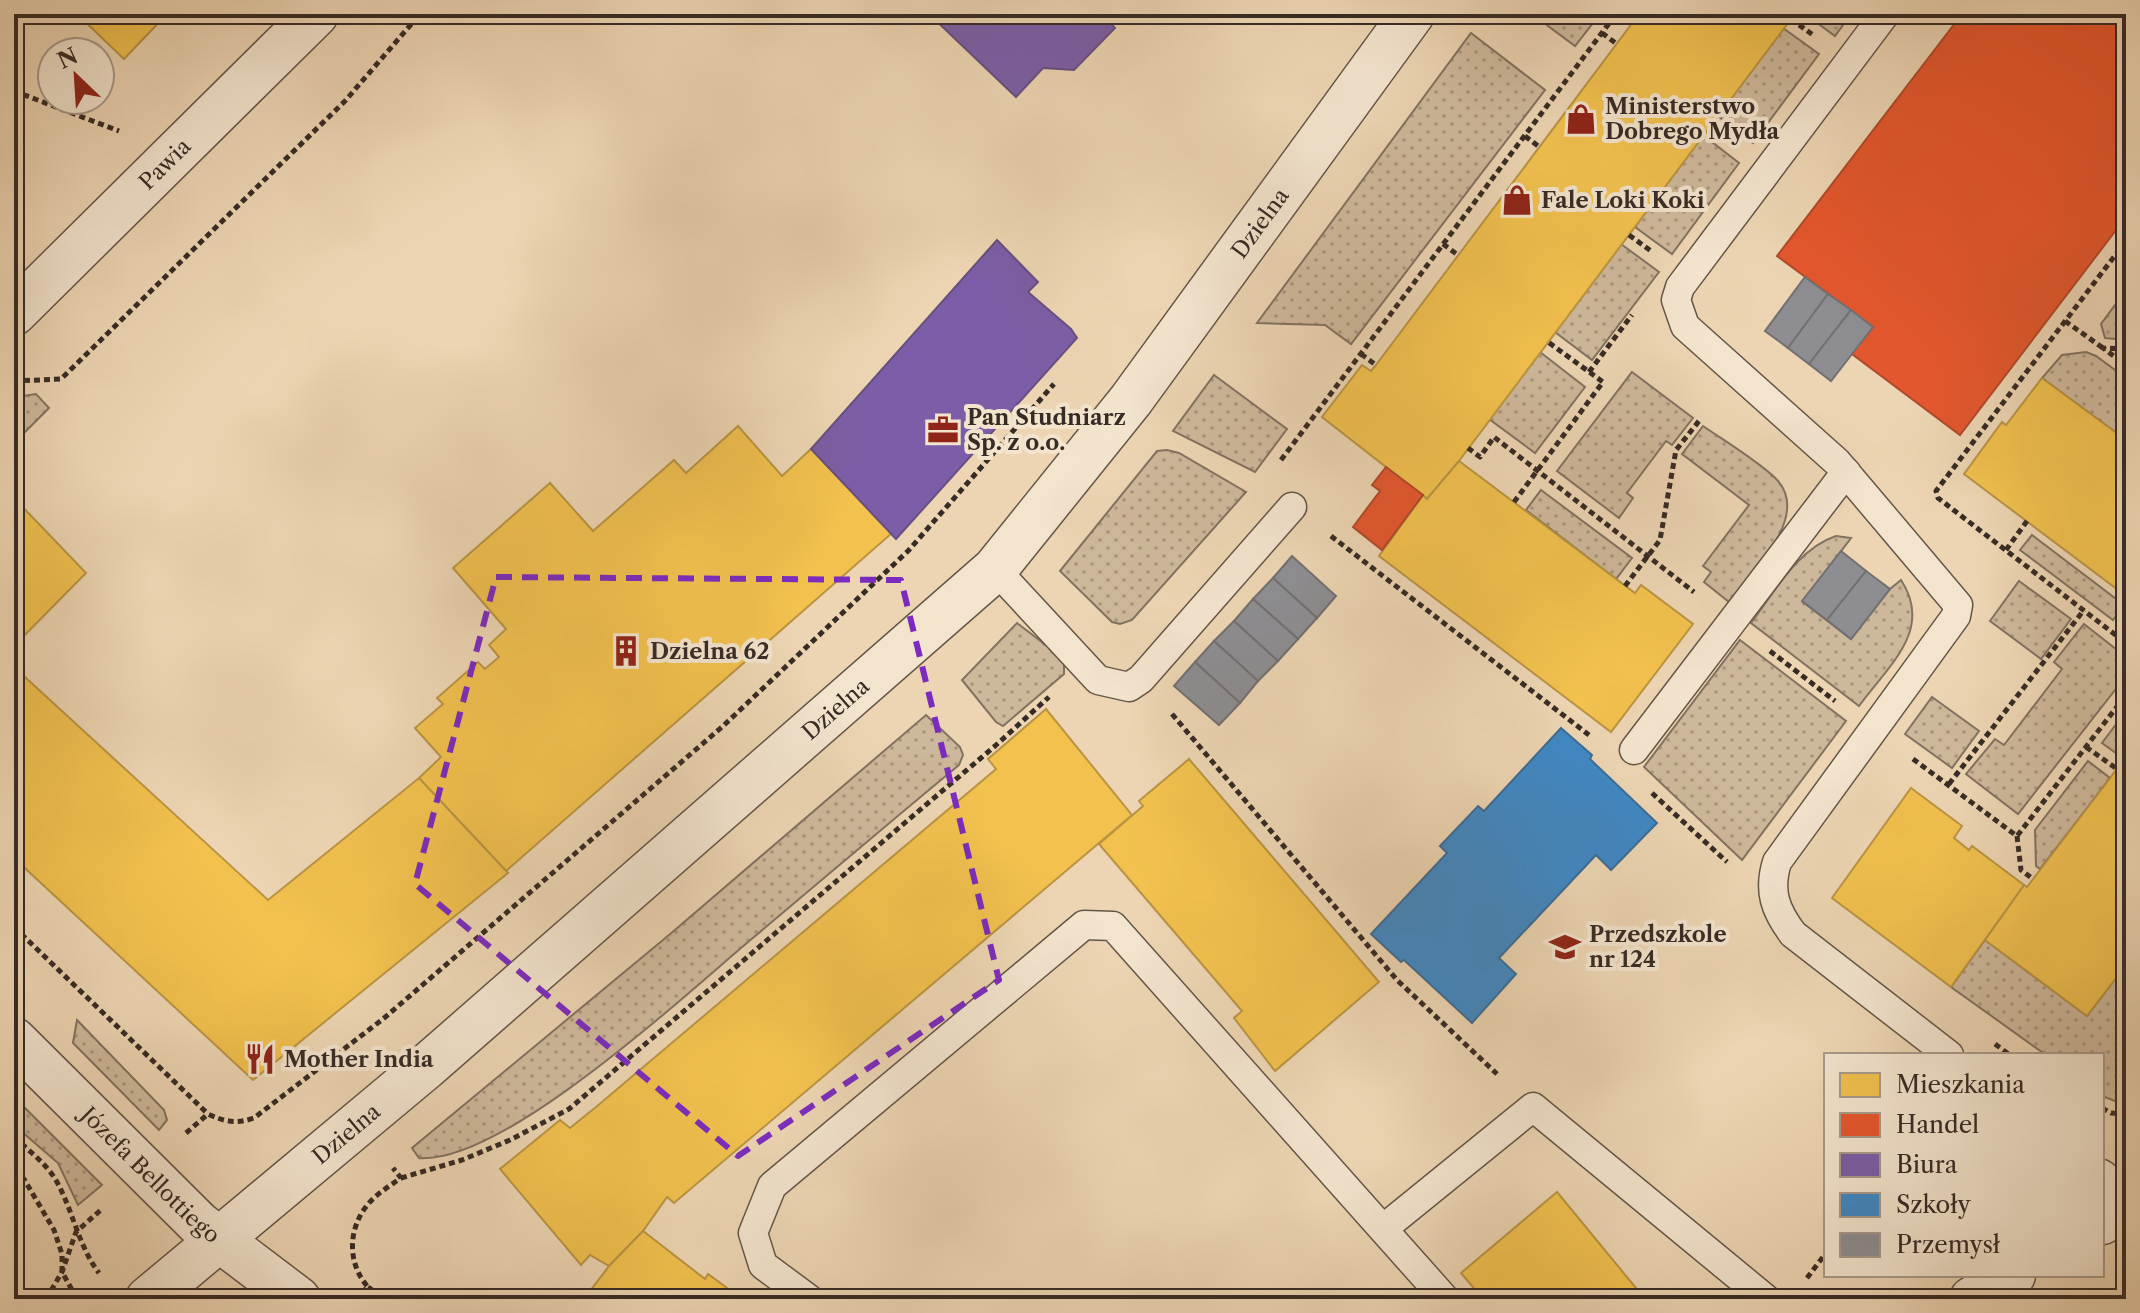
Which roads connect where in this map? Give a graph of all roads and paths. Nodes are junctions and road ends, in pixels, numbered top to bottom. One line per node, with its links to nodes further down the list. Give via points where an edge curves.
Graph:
1 (316, 14): 20 (street, Pawia)
2 (420, 14): 28 (path, via 345,101 61,379)
3 (1412, 14): 39 (street, Dzielna, via 1131,400)
4 (1885, 14): 33 (lane, via 1680,287 1676,300 1685,326)
5 (1791, 19): 7 (path)
6 (1602, 33): 8 (path)
7 (1815, 37)
8 (1617, 44)
9 (14, 91): 11 (path)
10 (1710, 125): 13 (path)
11 (119, 132)
12 (1525, 136): 14 (path)
13 (1736, 144)
14 (1538, 146)
15 (1629, 235): 18 (path)
16 (2126, 241): 21 (path)
17 (1443, 244): 19 (path)
18 (1654, 253)
19 (1458, 255)
20 (14, 313)
21 (2065, 321): 23 (path); 37 (path, via 1936,491 1938,498)
22 (1548, 342): 32 (path, via 1603,382)
23 (2103, 348): 24 (path); 27 (path)
24 (2126, 349)
25 (1361, 354): 26 (path)
26 (1376, 365)
27 (2126, 365)
28 (14, 381)
29 (1054, 384): 67 (path, via 908,551 722,727 383,1019 254,1118 239,1123)
30 (1699, 421): 38 (path, via 1676,450 1660,540)
31 (1468, 448): 32 (path, via 1480,457 1494,437)
32 (1537, 470): 34 (path); 38 (path)
33 (1846, 472): 43 (lane); 63 (lane, via 1958,605 1956,616 1777,862 1772,899 1793,934)
34 (1514, 502)
35 (1292, 507): 39 (lane, via 1129,687 1098,680)
36 (2027, 521): 37 (path)
37 (2006, 550): 42 (path)
38 (1648, 555): 41 (path); 43 (path)
39 (995, 569): 80 (street, Dzielna, via 426,1067)
40 (1377, 571): 49 (path)
41 (1625, 586)
42 (2084, 610): 45 (path); 56 (path)
43 (1732, 621): 48 (path); 51 (lane)
44 (2126, 629): 45 (path)
45 (2120, 638): 46 (path)
46 (2126, 643)
47 (2126, 695): 50 (path)
48 (1840, 704)
49 (1599, 743)
50 (2086, 747): 53 (path); 57 (path)
51 (1634, 750)
52 (1210, 756): 65 (path, via 1397,980)
53 (2117, 769)
54 (1904, 771): 56 (path, via 1914,758)
55 (1643, 784): 58 (path)
56 (1949, 784): 57 (path)
57 (2017, 836): 59 (path, via 2021,870)
58 (1736, 870)
59 (2033, 879)
60 (14, 927): 67 (path)
61 (14, 1040): 80 (street, Józefa Bellottiego)
62 (1991, 1041): 64 (path)
63 (1946, 1053)
64 (2007, 1053)
65 (1483, 1063)
66 (2104, 1109): 68 (path)
67 (208, 1114): 70 (path)
68 (2126, 1114)
69 (14, 1137): 79 (path, via 52,1174)
70 (177, 1141)
71 (388, 1161): 84 (path, via 401,1178 374,1198 355,1225 353,1264)
72 (14, 1170): 81 (path, via 54,1230)
73 (2104, 1176): 74 (lane)
74 (2126, 1193)
75 (108, 1204): 79 (path)
76 (2126, 1207): 77 (street)
77 (2104, 1221)
78 (1384, 1228): 91 (lane, via 1113,926 1084,925 772,1186 753,1233 763,1265); 92 (lane); 93 (lane, via 1533,1107)
79 (76, 1232): 81 (path); 82 (path)
80 (218, 1240): 87 (street, Dzielna); 88 (street, Józefa Bellottiego)
81 (62, 1272): 85 (path); 86 (path)
82 (101, 1275)
83 (2010, 1277): 94 (street)
84 (368, 1287): 89 (path); 90 (path)
85 (46, 1299)
86 (77, 1299)
87 (148, 1299)
88 (298, 1299)
89 (354, 1299)
90 (385, 1299)
91 (809, 1299)
92 (1445, 1299)
93 (1766, 1299)
94 (1972, 1299)

